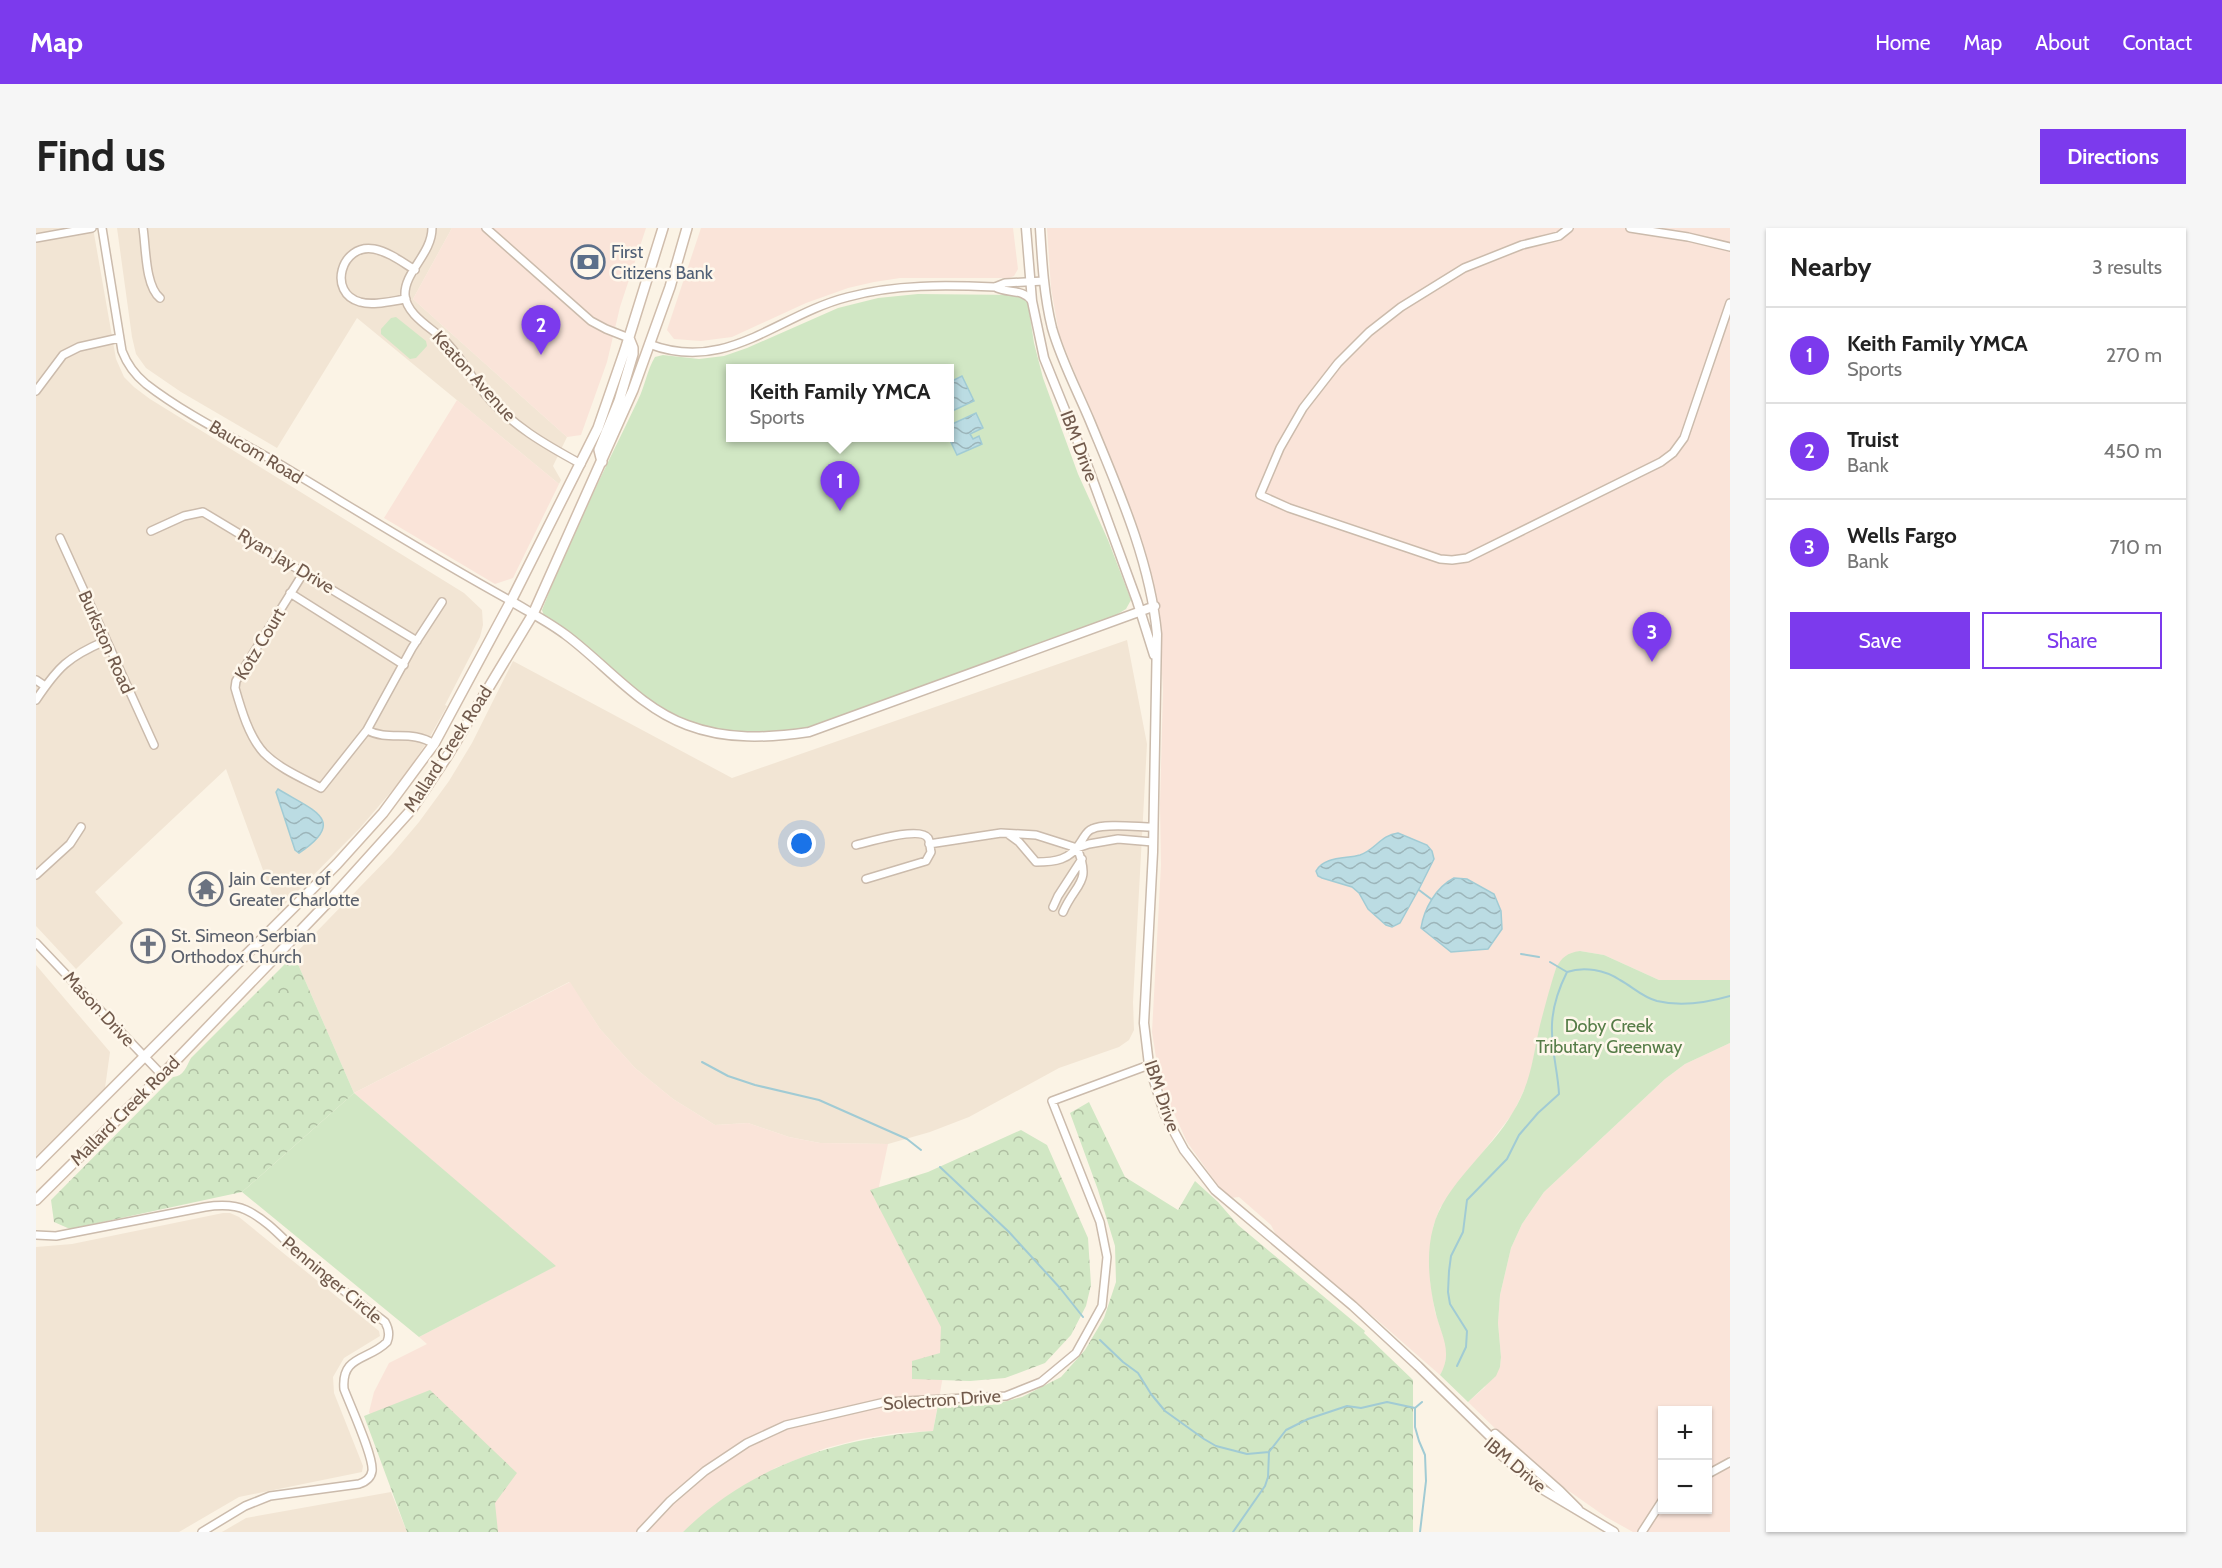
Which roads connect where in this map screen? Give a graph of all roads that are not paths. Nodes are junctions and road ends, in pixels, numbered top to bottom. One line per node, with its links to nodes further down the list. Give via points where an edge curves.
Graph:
1 (92, 228): 12 (street)
2 (102, 228): 22 (street, Baucom Road)
3 (143, 228): 18 (street, via 149,277)
4 (432, 228): 14 (street, via 428,247)
5 (486, 228): 23 (street, via 591,321)
6 (663, 228): 23 (main road, Mallard Creek Road)
7 (687, 228): 24 (main road, Mallard Creek Road)
8 (1026, 228): 16 (street, IBM Drive)
9 (1040, 228): 15 (street, IBM Drive)
10 (1569, 228): 21 (street, via 1559,236 1522,245 1464,268 1397,310 1359,341 1294,421 1260,495 1440,558 1467,558 1673,453 1687,431)
11 (1630, 228): 13 (street)
12 (36, 238)
13 (1730, 247)
14 (415, 270): 19 (street, via 406,288); 19 (street, via 383,251 364,249 349,257 341,271 343,288 355,300 368,303)
15 (1044, 281): 16 (street); 34 (street, IBM Drive, via 1060,353 1138,547)
16 (1030, 282): 17 (street); 20 (street, IBM Drive)
17 (995, 287): 20 (street, via 1022,292); 24 (street, via 928,286 844,297 740,343 706,353 673,352)
18 (160, 298)
19 (406, 299): 27 (street, Keaton Avenue, via 411,310 444,340 500,410 546,445)
20 (1032, 301): 35 (street, IBM Drive, via 1044,358)
21 (1730, 303)
22 (119, 338): 25 (street, via 79,347 63,355); 32 (street, Baucom Road, via 125,360 140,379 179,406 435,560)
23 (629, 338): 26 (main road, via 633,354 599,450); 27 (main road, Mallard Creek Road, via 598,428)
24 (649, 344): 26 (main road, Mallard Creek Road)
25 (36, 391)
26 (602, 462): 36 (main road, Mallard Creek Road)
27 (581, 464): 32 (main road, Mallard Creek Road)
28 (150, 531): 30 (street, Ryan Jay Drive, via 203,512)
29 (60, 538): 37 (street, Burkston Road)
30 (304, 572): 31 (street, Kotz Court); 38 (street, Ryan Jay Drive)
31 (290, 593): 40 (street); 44 (street, Kotz Court, via 236,681 238,699 258,745 272,760 321,788)
32 (511, 601): 36 (street); 45 (main road, Mallard Creek Road)
33 (442, 602): 38 (street)
34 (1155, 606): 35 (street); 39 (street, IBM Drive)
35 (1139, 611): 36 (street, via 838,723 809,732 748,738 688,726 667,716 565,634); 39 (street, IBM Drive)
36 (533, 614): 64 (main road, Mallard Creek Road, via 412,808)
37 (105, 641): 42 (street, via 71,658); 46 (street, Burkston Road)
38 (417, 641): 40 (street)
39 (1155, 658): 48 (street, IBM Drive)
40 (404, 665): 44 (street)
41 (36, 680): 42 (street)
42 (45, 686): 43 (street)
43 (36, 700)
44 (367, 730): 45 (street, via 379,735 421,737)
45 (434, 744): 62 (main road, Mallard Creek Road, via 383,813 337,864)
46 (154, 745)
47 (81, 827): 55 (street, via 70,844)
48 (1153, 827): 50 (street, IBM Drive); 53 (street, via 1095,827)
49 (1007, 834): 51 (street); 53 (street, via 1036,836); 53 (street, via 1036,862 1066,858)
50 (1153, 842): 53 (street, via 1118,839); 63 (street, IBM Drive, via 1144,1014)
51 (928, 844): 52 (street, via 929,839 923,834 913,832); 56 (street, via 930,856 920,864)
52 (856, 845)
53 (1077, 848): 54 (street)
54 (1082, 859): 57 (street); 58 (street, via 1084,878)
55 (36, 875)
56 (866, 879)
57 (1065, 885): 58 (street); 59 (street)
58 (1073, 893): 60 (street)
59 (1053, 907)
60 (1064, 912)
61 (36, 943): 62 (street, Mason Drive)
62 (144, 1057): 64 (street, Mason Drive); 65 (main road, Mallard Creek Road)
63 (1149, 1065): 68 (street, IBM Drive, via 1176,1138 1207,1182 1353,1306); 74 (street, Solectron Drive, via 1052,1101 1100,1222 1107,1257 1102,1306 1076,1353 1041,1382 1006,1396 885,1402 786,1425 747,1443 705,1471)
64 (162, 1075): 66 (main road, Mallard Creek Road)
65 (36, 1165)
66 (36, 1200)
67 (36, 1236): 73 (street, Penninger Circle, via 56,1236 205,1207 237,1208 270,1227 388,1327 387,1342 353,1362 343,1381 372,1468 369,1478 359,1485 258,1500)
68 (1463, 1410): 72 (street, IBM Drive, via 1478,1418); 72 (street, IBM Drive, via 1477,1433 1528,1479)
69 (1730, 1462): 70 (street)
70 (1712, 1471)
71 (1658, 1507): 76 (street)
72 (1578, 1509): 75 (street, IBM Drive)
73 (202, 1532)
74 (641, 1532)
75 (1614, 1532)
76 (1642, 1532)

